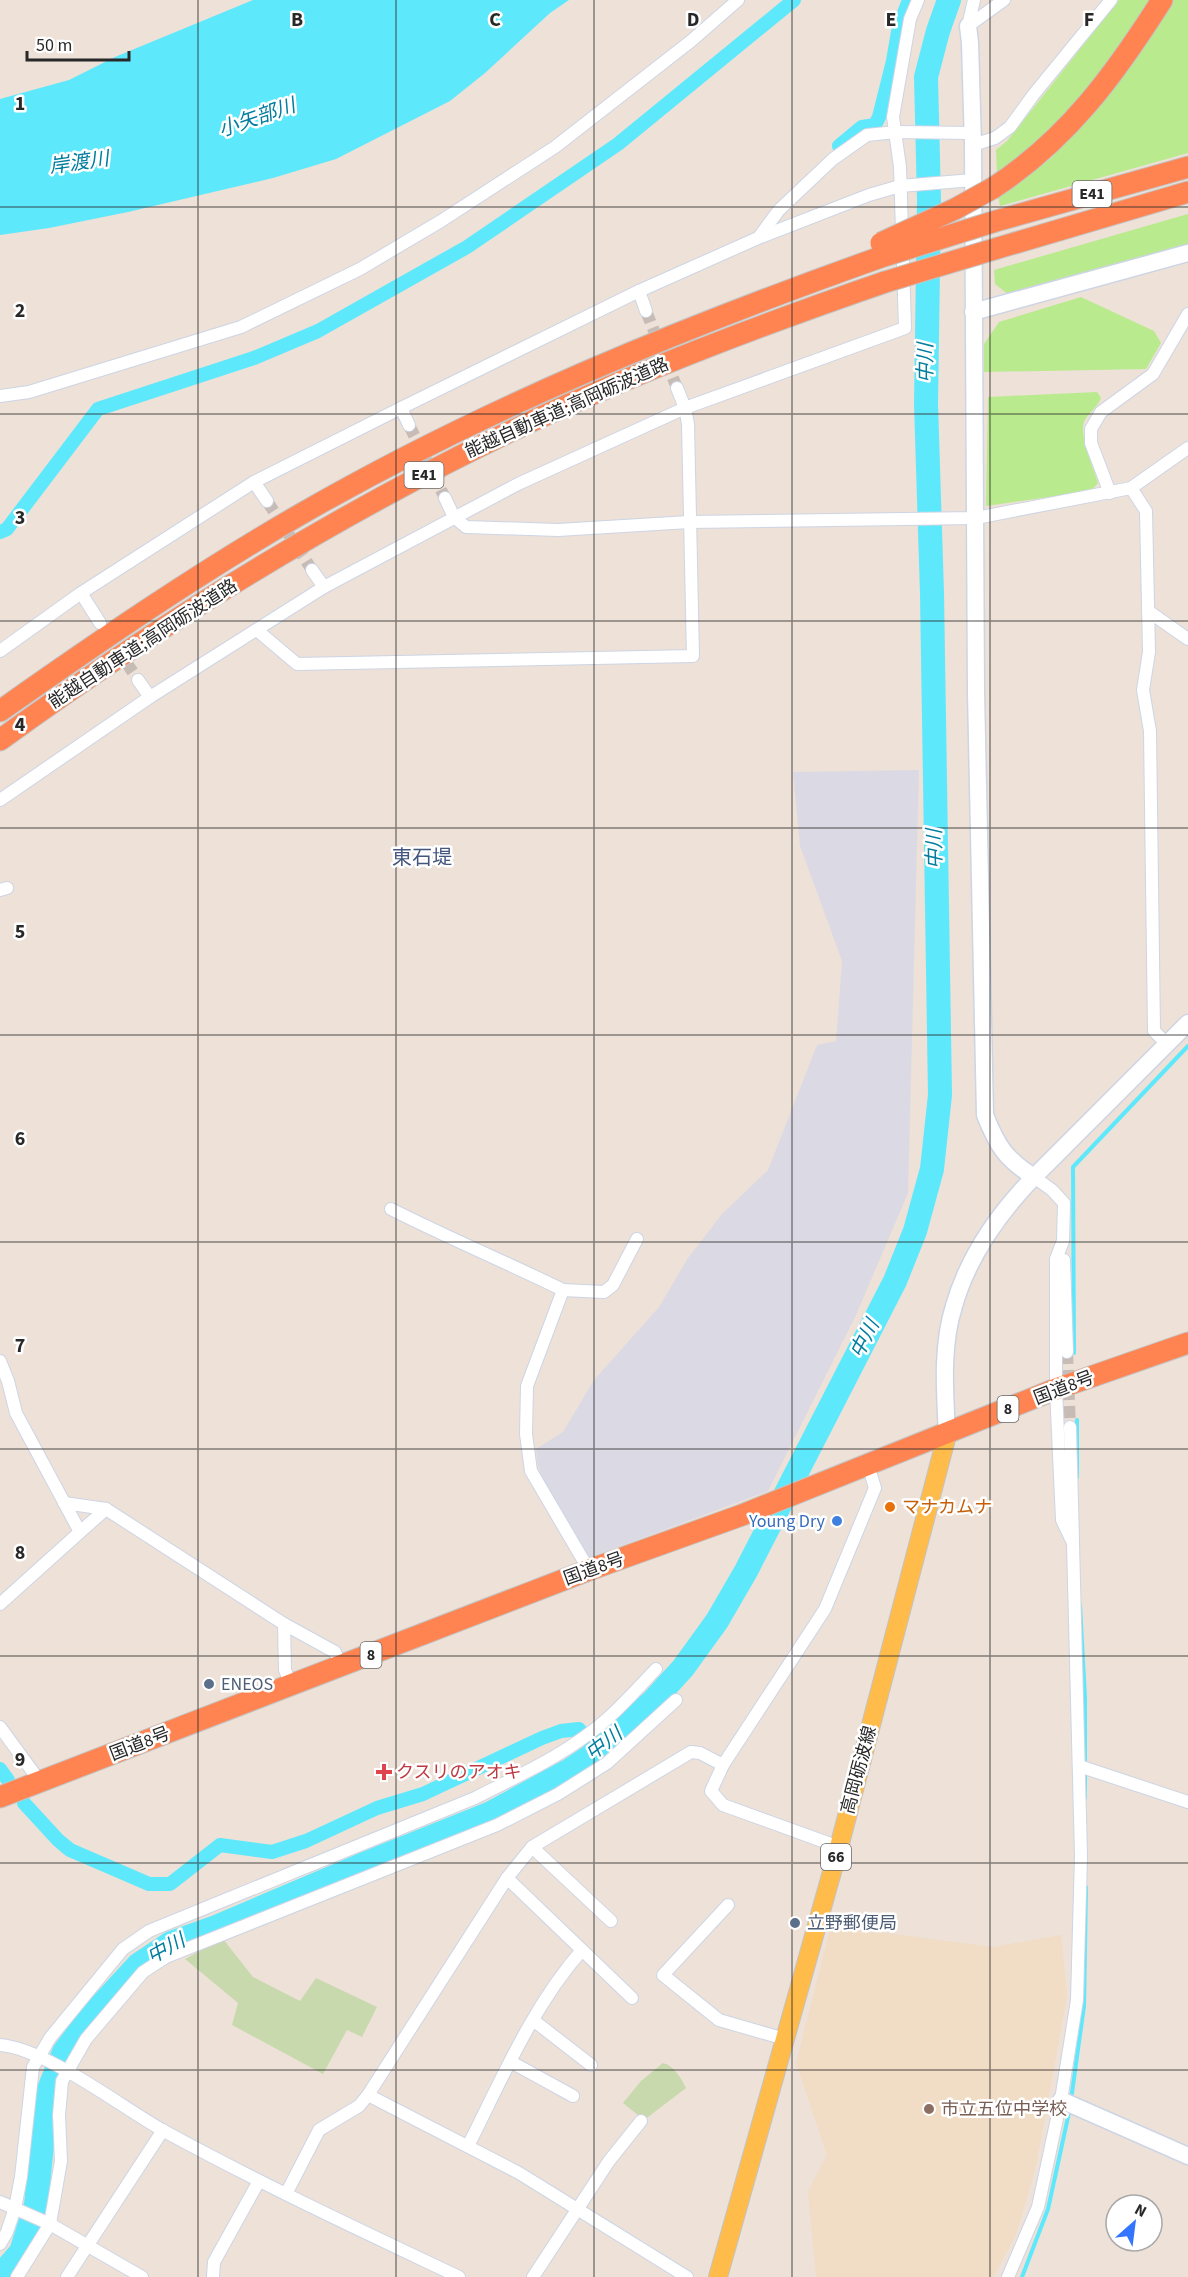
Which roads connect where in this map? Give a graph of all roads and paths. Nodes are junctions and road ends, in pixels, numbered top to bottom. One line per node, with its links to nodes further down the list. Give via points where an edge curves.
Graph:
1 (738, 0): 24 (street, via 555,147 360,269 241,327 30,392)
2 (918, 0): 8 (street, via 910,19 893,117)
3 (974, 0): 7 (street)
4 (1004, 0): 7 (street)
5 (1111, 0): 9 (street, via 1010,127 995,138)
6 (1162, 0): 17 (highway, bridge, via 1102,88 1080,115 1033,159 993,188)
7 (968, 26): 9 (street)
8 (902, 132): 9 (street, via 938,132); 12 (street); 15 (street, via 867,135 833,159 778,210)
9 (973, 139): 11 (street)
10 (1188, 167): 17 (highway, E41, bridge)
11 (973, 180): 12 (street); 21 (street)
12 (904, 186): 15 (street, via 869,195); 26 (street, via 905,328)
13 (1188, 192): 16 (highway, 能越自動車道;高岡砺波道路 / E41)
14 (1188, 200): 16 (highway)
15 (758, 238): 19 (street)
16 (998, 248): 48 (highway, 能越自動車道;高岡砺波道路 / E41, bridge, via 885,282 694,351 508,433 414,480 222,590)
17 (881, 250): 47 (highway, 能越自動車道;高岡砺波道路 / E41, via 752,295 405,458 207,571)
18 (1188, 253): 21 (street)
19 (639, 291): 20 (street); 25 (street)
20 (646, 311)
21 (973, 312): 35 (street)
22 (1188, 314): 31 (street, via 1153,374 1101,412 1091,429 1091,442)
23 (677, 388): 26 (street)
24 (0, 396)
25 (400, 408): 27 (street); 29 (street)
26 (685, 408): 34 (street); 36 (street)
27 (409, 425)
28 (1188, 448): 30 (street)
29 (254, 482): 33 (street); 39 (street)
30 (1131, 488): 31 (street); 40 (street, via 1146,511)
31 (1110, 493): 35 (street)
32 (445, 498): 34 (street)
33 (267, 501)
34 (454, 517): 36 (street, via 466,527 558,530); 38 (street)
35 (976, 518): 36 (street); 52 (street, via 985,1115 996,1142 1010,1160)
36 (689, 522): 42 (street, via 693,656 297,664)
37 (312, 570): 38 (street)
38 (324, 587): 42 (street)
39 (81, 593): 41 (street); 44 (street)
40 (1148, 611): 43 (street); 51 (street, via 1149,652 1143,690 1150,730 1154,1031)
41 (100, 623)
42 (258, 631): 46 (street)
43 (1188, 639)
44 (0, 651)
45 (138, 680): 46 (street)
46 (150, 697): 49 (street)
47 (0, 711)
48 (0, 740)
49 (0, 800)
50 (1188, 1023): 51 (street)
51 (1167, 1044): 52 (street)
52 (1034, 1177): 55 (street, via 1064,1203); 62 (street, via 990,1229 954,1305 945,1370)
53 (391, 1209): 56 (street)
54 (637, 1239): 56 (street, via 613,1285 604,1292)
55 (1063, 1241): 58 (street); 60 (street, via 1056,1259)
56 (563, 1290): 68 (street, via 527,1386 526,1434 531,1471)
57 (1188, 1343): 60 (highway, 国道8号 / 8)
58 (1067, 1352)
59 (0, 1361): 64 (street, via 16,1413)
60 (1056, 1389): 62 (highway, 国道8号 / 8); 67 (street, via 1062,1520)
61 (1070, 1427): 67 (street)
62 (947, 1435): 63 (highway, 国道8号 / 8); 82 (main road, 高岡砺波線 / 66)
63 (868, 1466): 68 (highway, 国道8号 / 8); 76 (street, via 875,1488 825,1609)
64 (64, 1503): 65 (street); 66 (street)
65 (106, 1509): 66 (street); 70 (street)
66 (80, 1532): 69 (street)
67 (1073, 1543): 77 (street)
68 (589, 1570): 71 (highway, 国道8号 / 8)
69 (0, 1604)
70 (284, 1624): 71 (street, via 335,1652); 73 (street, via 285,1670)
71 (341, 1666): 73 (highway, 国道8号 / 8)
72 (656, 1669): 91 (street, via 606,1720 522,1774 475,1798 149,1931 123,1949 50,2038)
73 (291, 1685): 78 (highway, 国道8号 / 8)
74 (676, 1700): 94 (street, via 608,1763 497,1825 166,1957 143,1972 86,2038)
75 (0, 1727): 78 (street)
76 (723, 1765): 81 (street, via 691,1752); 82 (street, via 711,1791 723,1805)
77 (1079, 1766): 80 (street); 97 (street, via 1077,2000)
78 (41, 1783): 79 (highway, 国道8号 / 8)
79 (0, 1797)
80 (1188, 1802)
81 (532, 1847): 83 (street); 85 (street)
82 (839, 1847): 89 (main road, 高岡砺波線 / 66)
83 (507, 1878): 86 (street); 95 (street)
84 (728, 1905): 89 (street, via 663,1975 719,2020)
85 (611, 1922)
86 (582, 1950): 87 (street); 88 (street, via 560,1976)
87 (632, 1998)
88 (533, 2020): 92 (street); 93 (street)
89 (785, 2039): 117 (main road, 高岡砺波線 / 66)
90 (0, 2045): 91 (street)
91 (41, 2058): 94 (street); 105 (street, via 33,2067)
92 (511, 2062): 96 (street); 100 (street)
93 (591, 2065)
94 (65, 2071): 99 (street); 107 (street, via 59,2115 61,2161)
95 (368, 2095): 100 (street); 103 (street, via 359,2106 319,2130)
96 (573, 2096)
97 (1061, 2100): 101 (street); 118 (street, via 1038,2207)
98 (641, 2121): 106 (street)
99 (162, 2130): 102 (street); 109 (street)
100 (468, 2146): 106 (street)
101 (1188, 2156)
102 (259, 2181): 103 (street); 113 (street, via 214,2262)
103 (286, 2194): 114 (street)
104 (0, 2202): 105 (street)
105 (17, 2209): 107 (street); 108 (street)
106 (576, 2210): 115 (street); 116 (street)
107 (47, 2223): 109 (street); 110 (street)
108 (0, 2244)
109 (88, 2246): 111 (street); 112 (street)
110 (17, 2277)
111 (67, 2277)
112 (142, 2277)
113 (214, 2277)
114 (459, 2277)
115 (533, 2277)
116 (687, 2277)
117 (718, 2277)
118 (1008, 2277)

